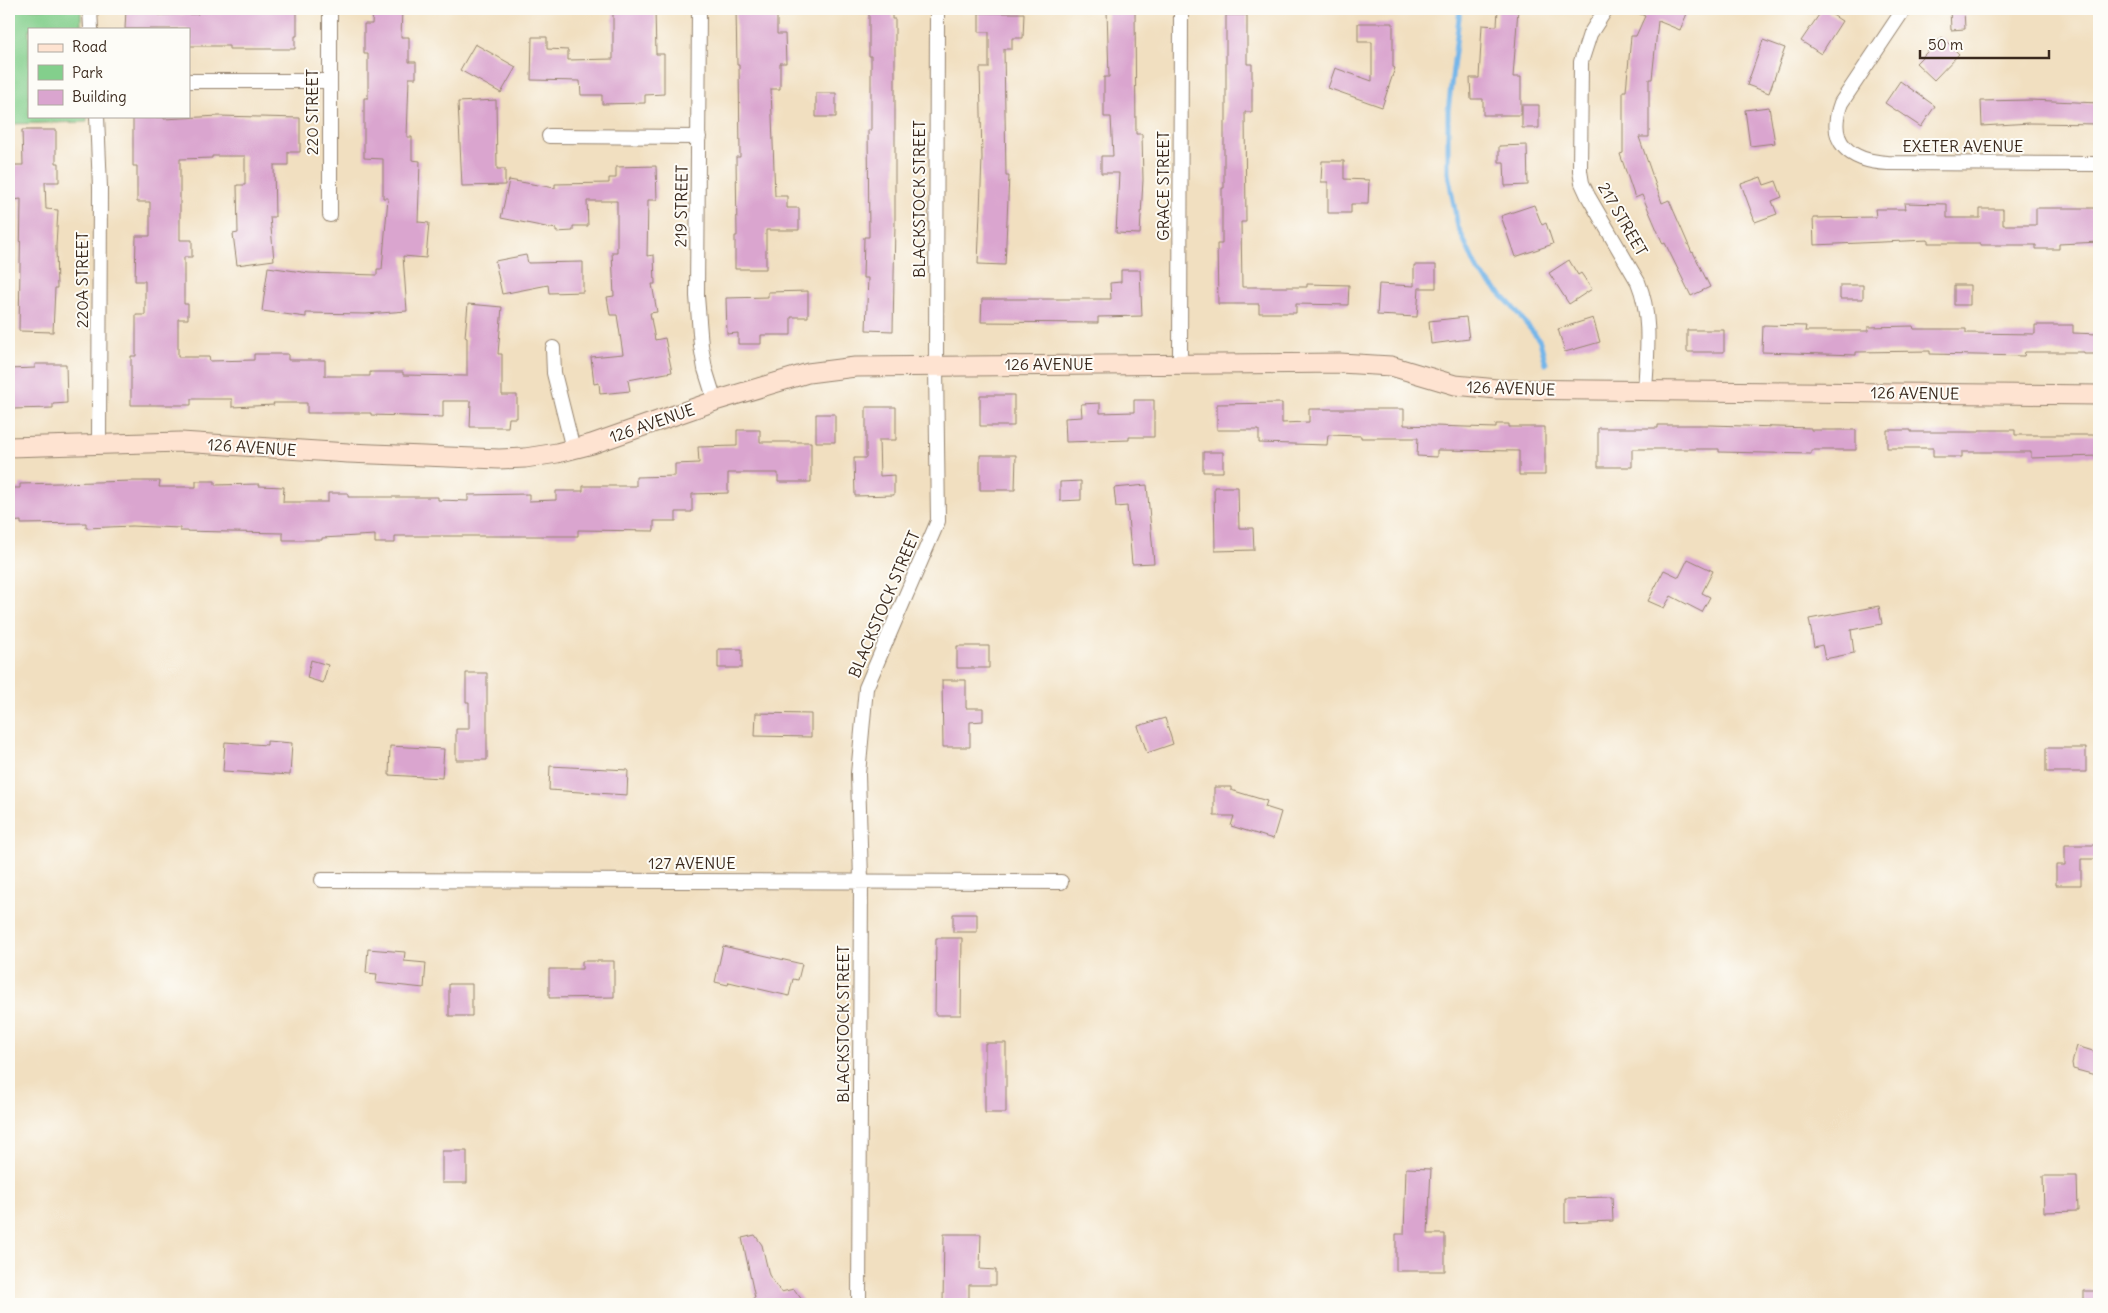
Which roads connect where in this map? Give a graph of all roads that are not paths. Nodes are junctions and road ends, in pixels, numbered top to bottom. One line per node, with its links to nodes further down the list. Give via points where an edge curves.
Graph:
1 (90, 9): 8 (street)
2 (330, 9): 10 (street, 220 STREET)
3 (699, 9): 13 (street, 219 STREET)
4 (937, 9): 18 (street, BLACKSTOCK STREET)
5 (1181, 9): 17 (street, GRACE STREET)
6 (1606, 9): 19 (street, 217 STREET, via 1590,34 1581,62 1580,171 1588,196 1644,296 1648,319)
7 (1904, 9): 14 (street, EXETER AVENUE, via 1841,103 1836,121 1838,136 1847,150 1860,159 1873,162)
8 (91, 28)
9 (190, 81): 10 (street)
10 (329, 81): 15 (street, 220 STREET)
11 (98, 118): 22 (street, 220A STREET)
12 (549, 136): 13 (street)
13 (699, 137): 21 (street, 219 STREET, via 699,323 705,369)
14 (2099, 164)
15 (330, 215)
16 (552, 348): 24 (street, via 554,373)
17 (1180, 364): 18 (street, 126 AVENUE); 19 (street, 126 AVENUE, via 1371,364 1472,387)
18 (936, 366): 21 (street, 126 AVENUE, via 855,367 808,373); 26 (street, BLACKSTOCK STREET, via 938,521 866,688 858,774)
19 (1645, 390): 20 (street, 126 AVENUE)
20 (2099, 395)
21 (715, 400): 24 (street, 126 AVENUE)
22 (99, 444): 23 (street, 126 AVENUE); 24 (street, 126 AVENUE, via 181,442 499,459)
23 (9, 447)
24 (573, 449)
25 (322, 880): 26 (street, 127 AVENUE)
26 (861, 880): 27 (street, 127 AVENUE); 28 (street, BLACKSTOCK STREET)
27 (1061, 882)
28 (858, 1304)

